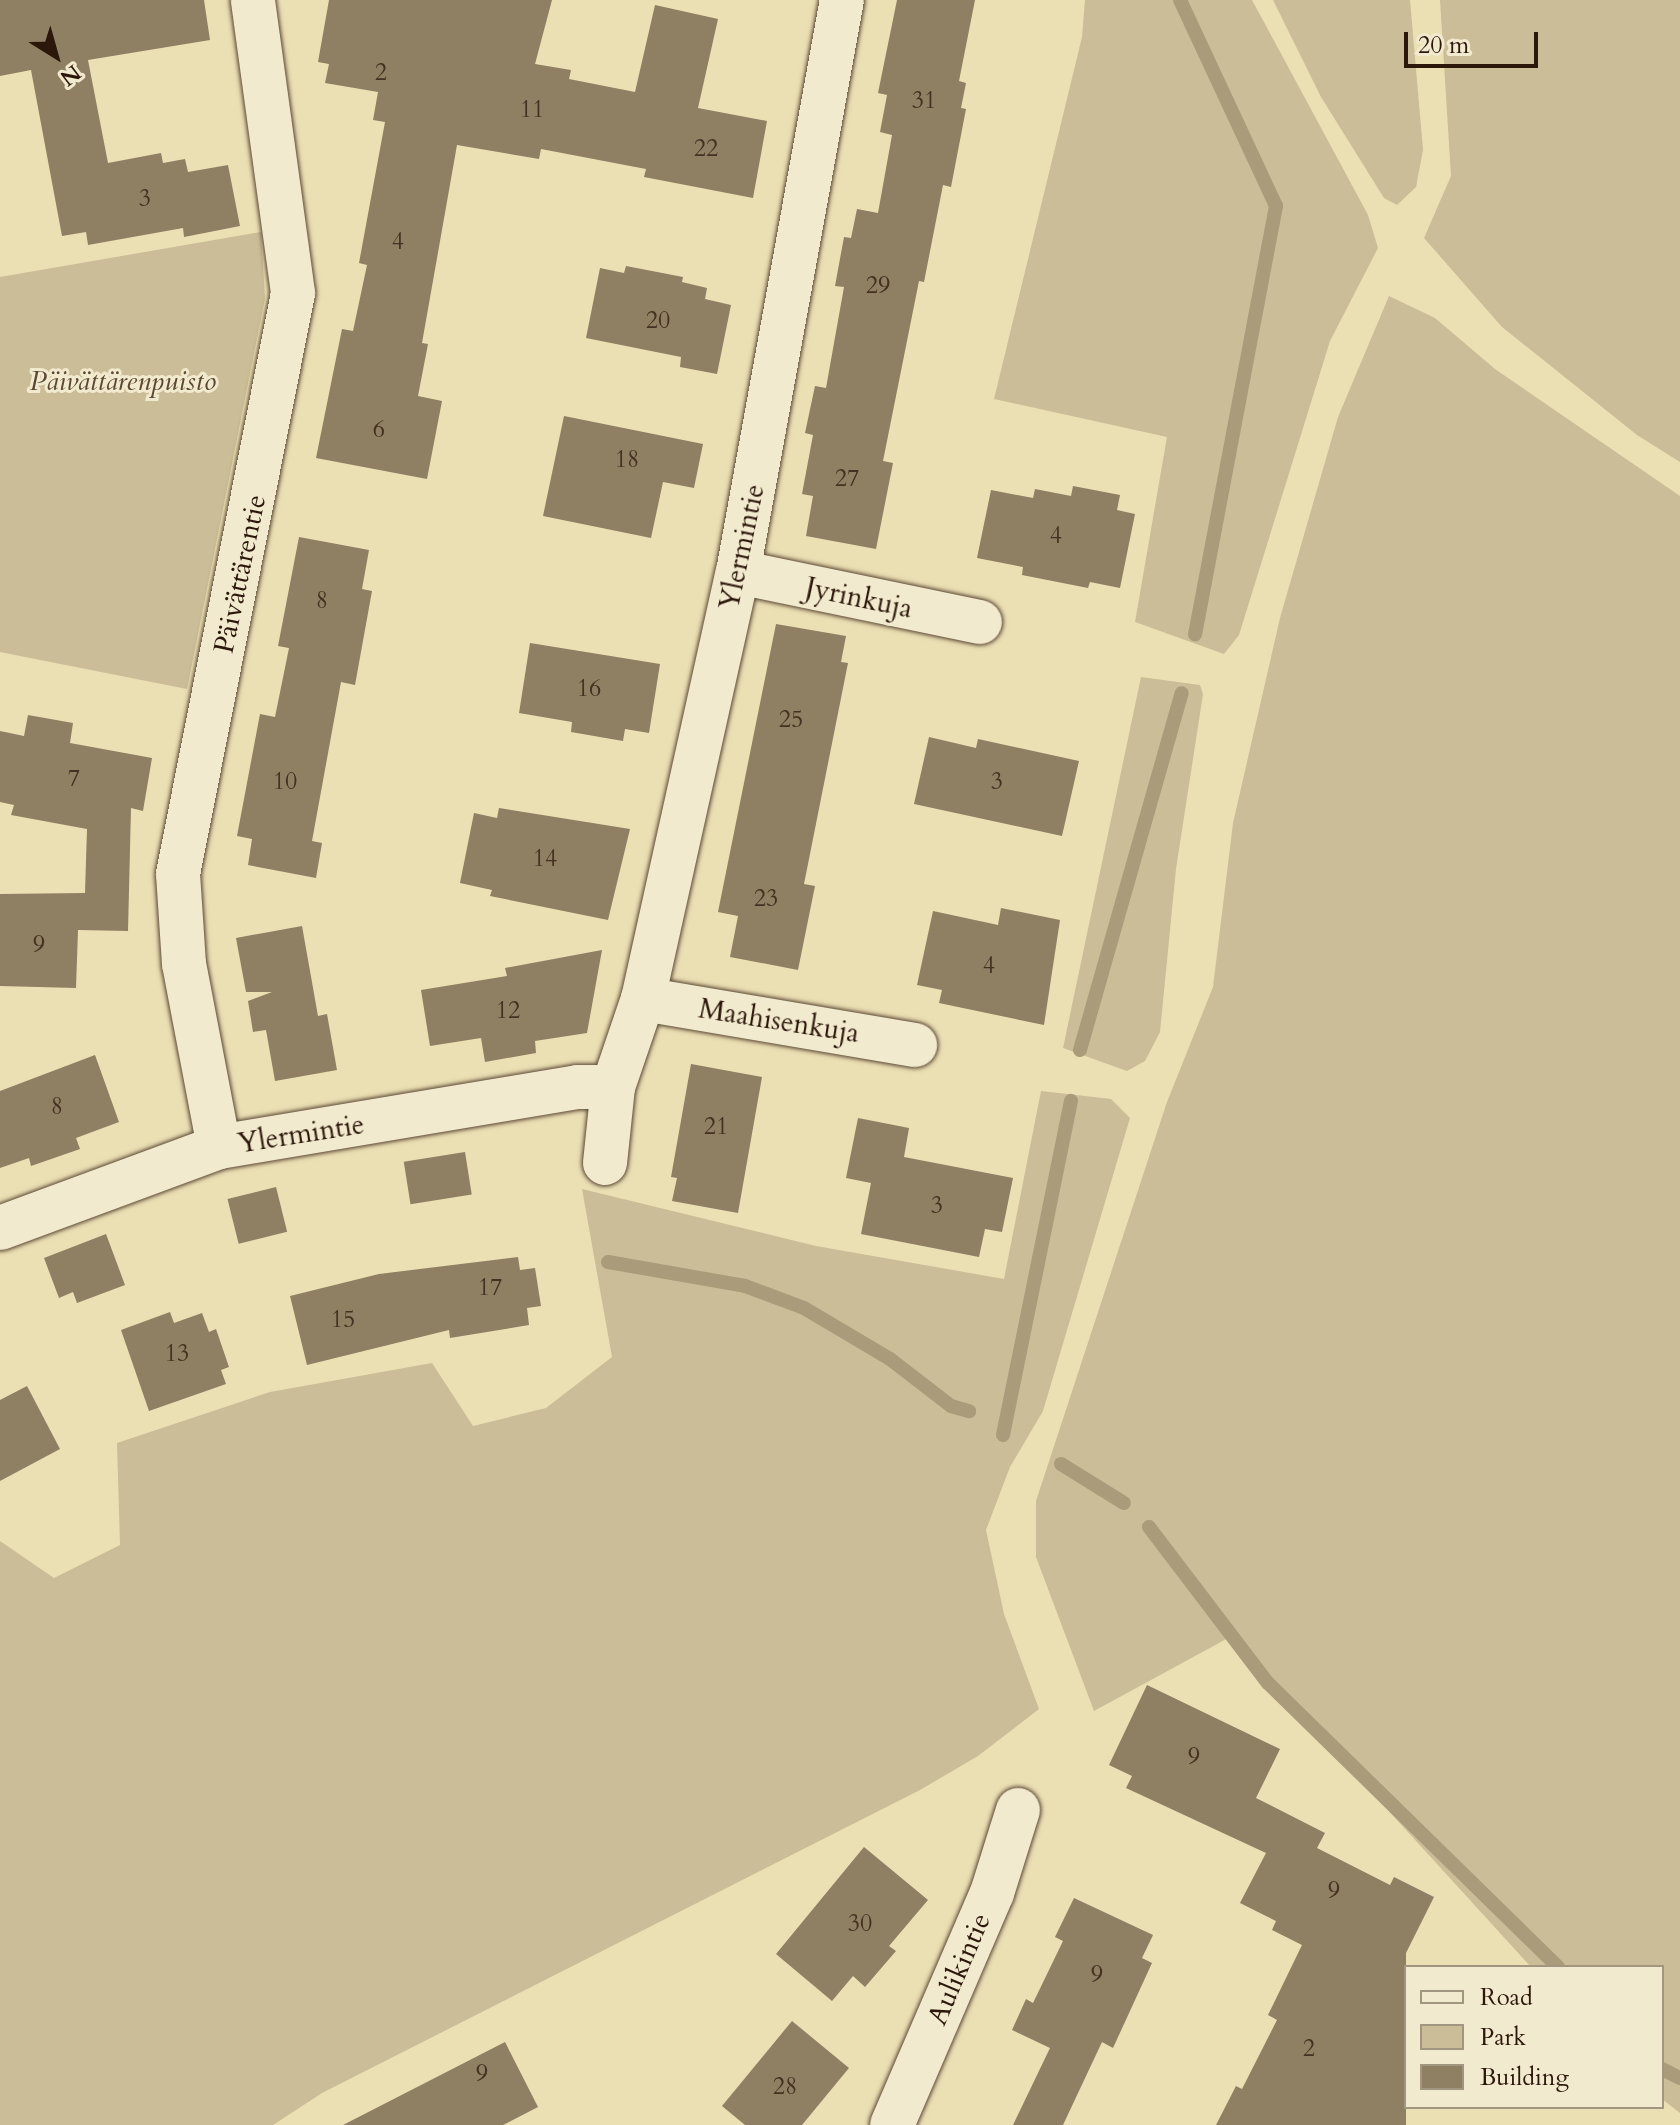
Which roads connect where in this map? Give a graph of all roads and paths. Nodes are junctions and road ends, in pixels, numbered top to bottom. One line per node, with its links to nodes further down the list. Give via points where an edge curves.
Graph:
1 (253, 0): 8 (street, Päivättärentie, via 293,293 178,874 184,964)
2 (842, 0): 3 (street, Ylermintie)
3 (738, 572): 4 (street, Jyrinkuja); 5 (street, Ylermintie)
4 (980, 622)
5 (643, 999): 6 (street, Maahisenkuja); 7 (street, Ylermintie)
6 (915, 1045)
7 (613, 1087): 8 (street, Ylermintie, via 577,1087); 9 (street, Ylermintie)
8 (219, 1147): 10 (street, Ylermintie)
9 (605, 1163)
10 (0, 1228)
11 (1018, 1810): 12 (street, Aulikintie, via 992,1893)
12 (892, 2125)

